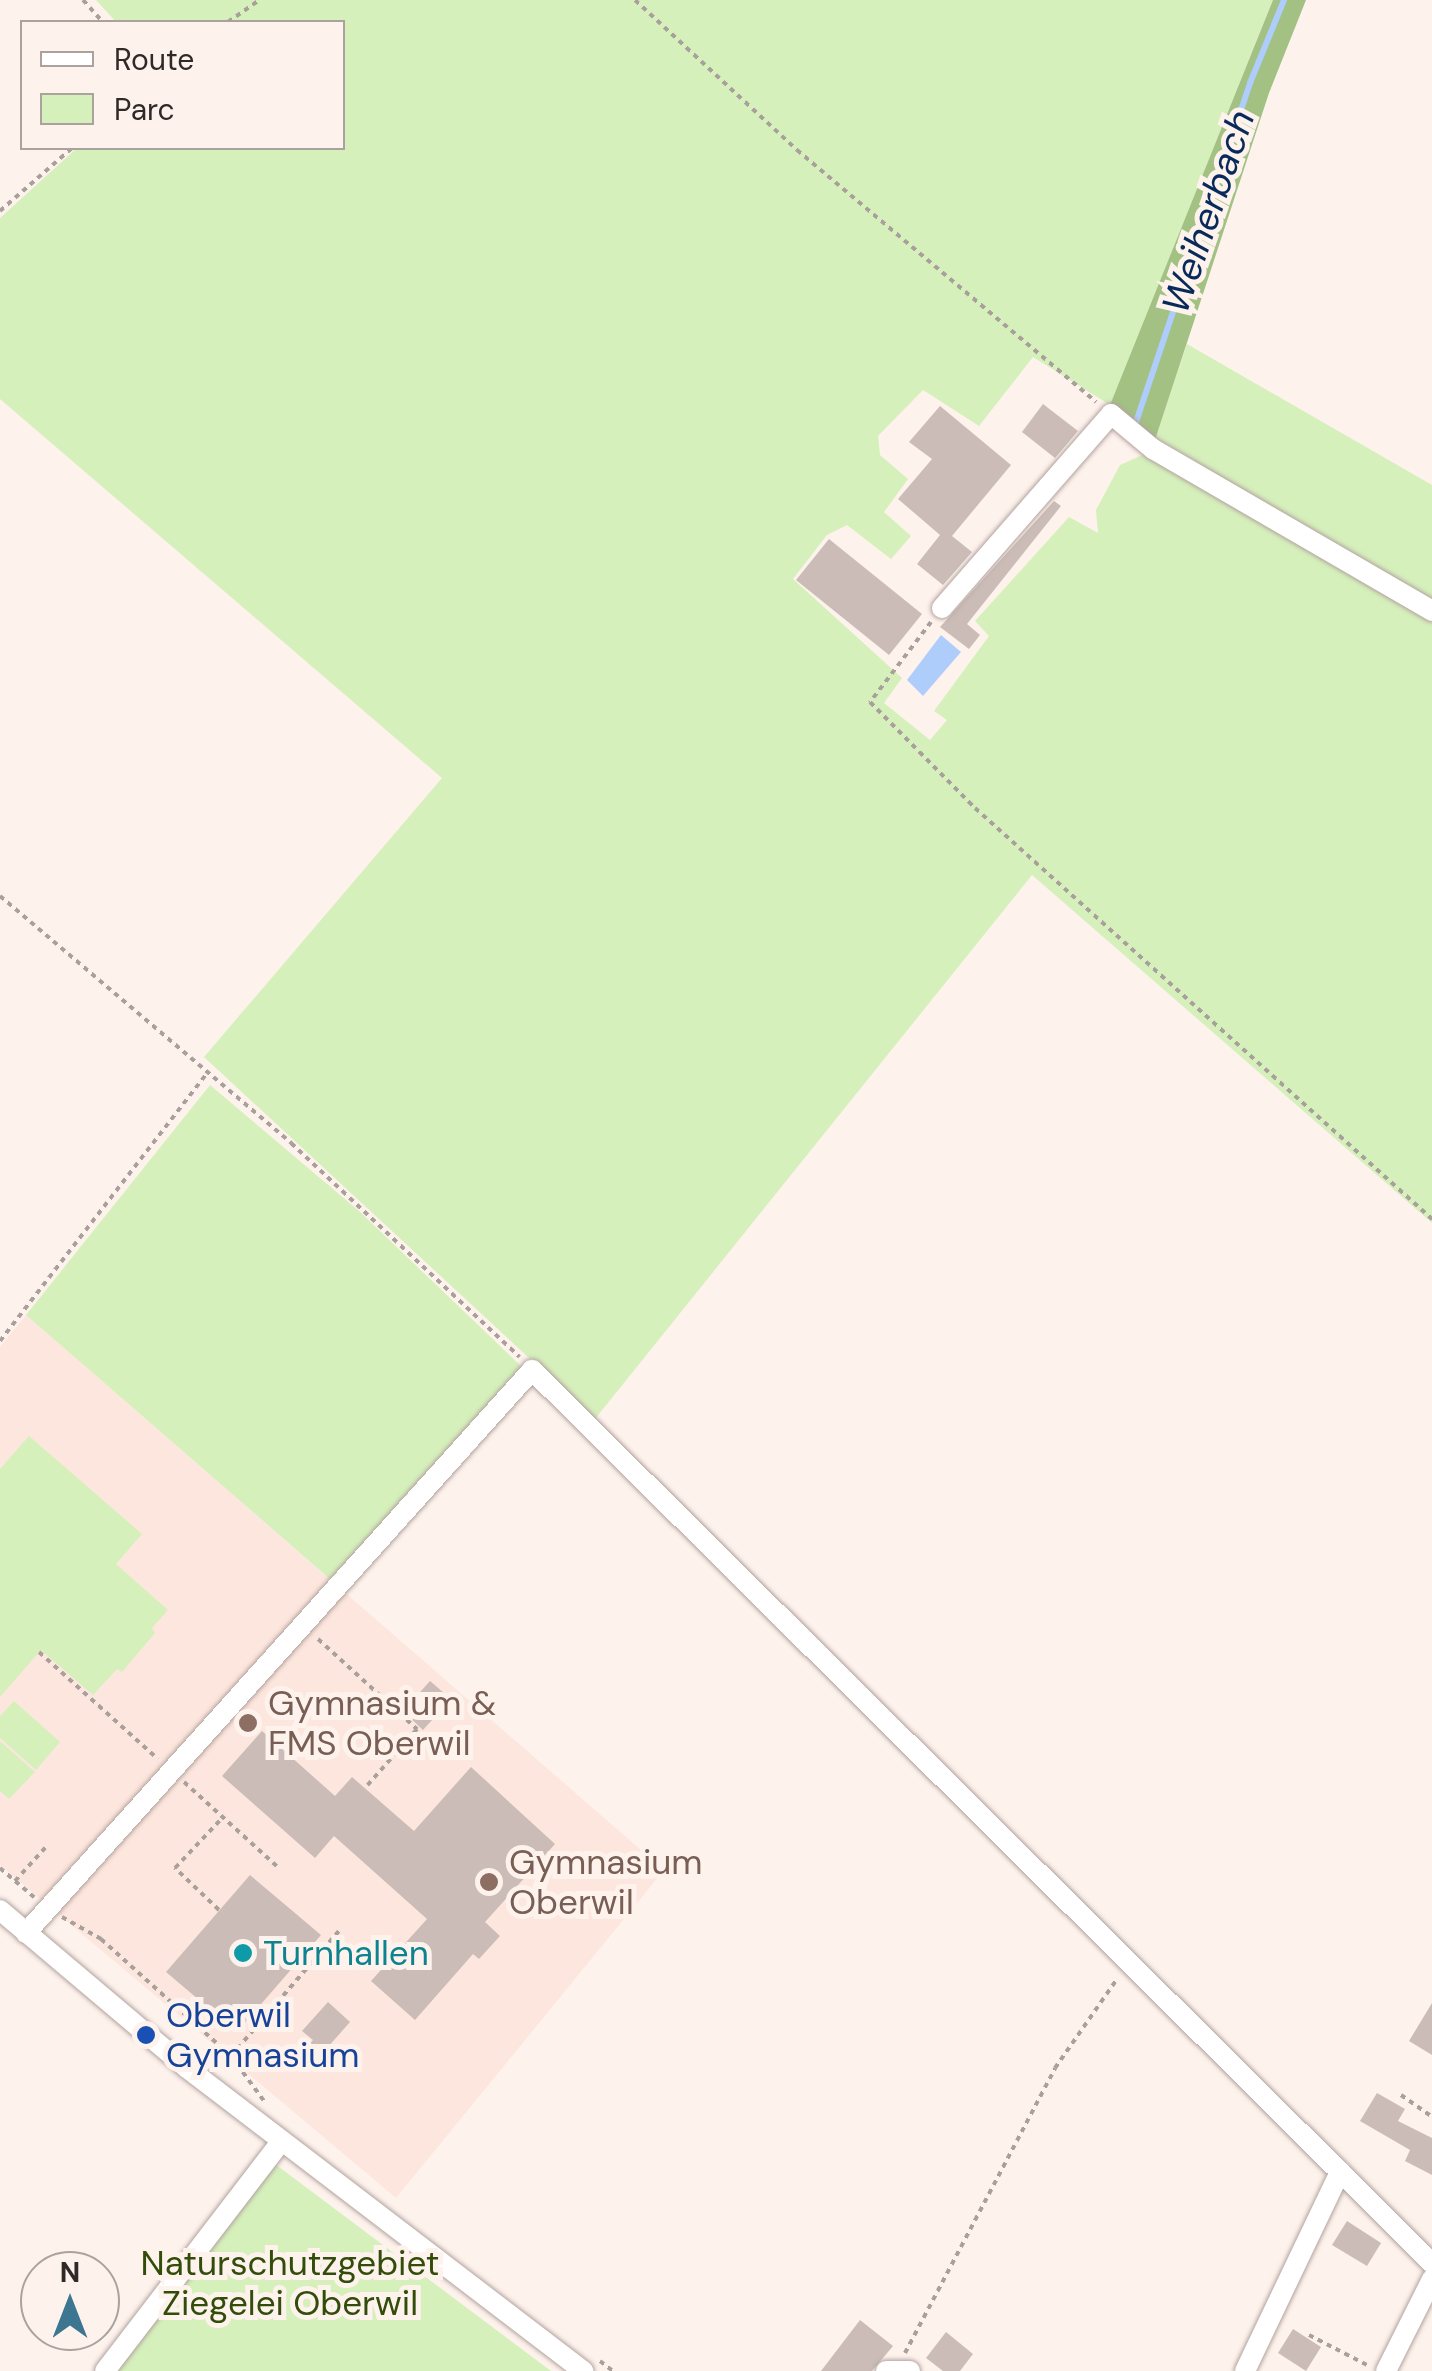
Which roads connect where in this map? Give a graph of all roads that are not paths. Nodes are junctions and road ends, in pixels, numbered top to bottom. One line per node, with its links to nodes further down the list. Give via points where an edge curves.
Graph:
1 (942, 608): 2 (street, via 1111,414 1153,449)
2 (1432, 610)
3 (0, 1910): 4 (street)
4 (26, 1933): 5 (street); 6 (street, via 532,1370)
5 (280, 2142): 9 (street); 10 (street)
6 (1340, 2172): 7 (street, via 1372,2215); 11 (street)
7 (1432, 2263)
8 (1432, 2279): 12 (street)
9 (105, 2371)
10 (584, 2371)
11 (1245, 2371)
12 (1386, 2371)

